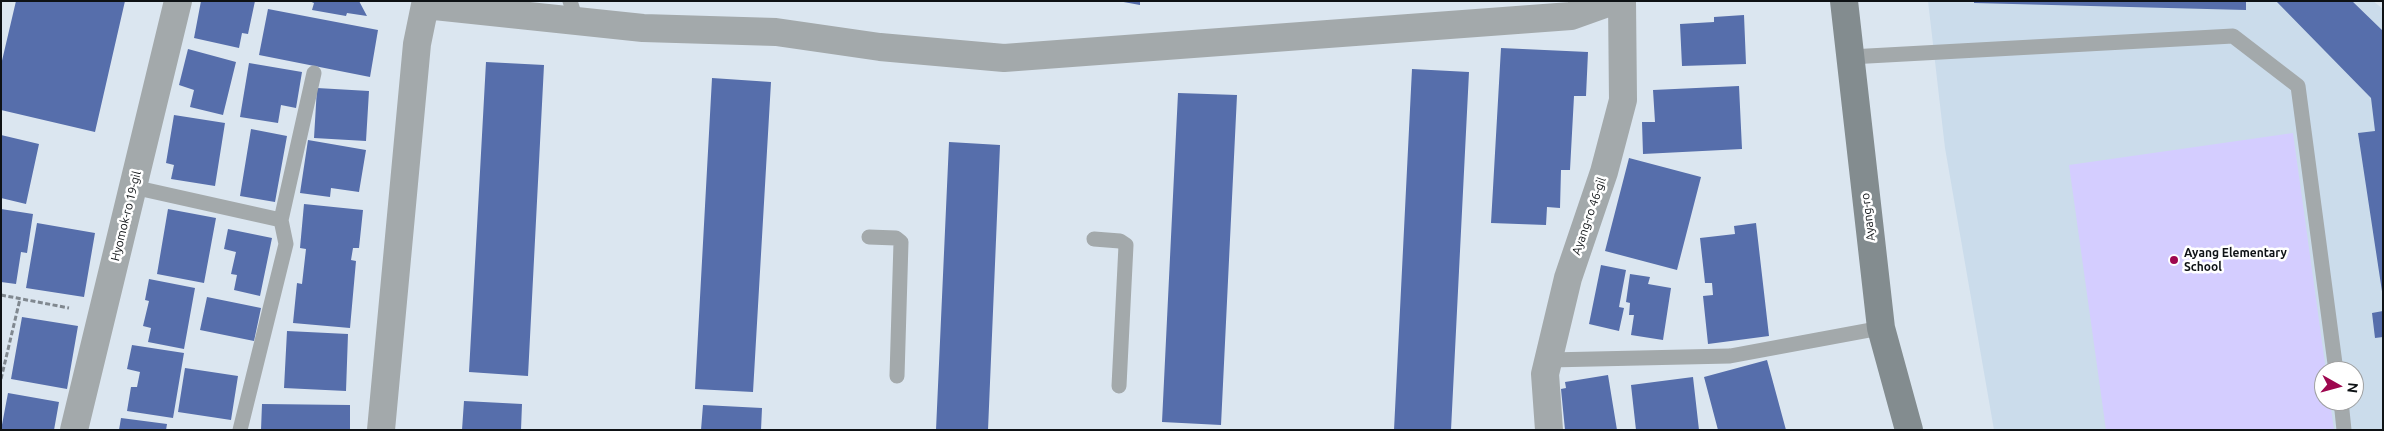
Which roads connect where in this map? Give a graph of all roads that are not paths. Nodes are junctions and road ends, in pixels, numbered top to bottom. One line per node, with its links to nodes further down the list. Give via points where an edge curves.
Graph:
1 (178, 1): 9 (street, Hyomok-ro 19-gil)
2 (1613, 1): 6 (street, via 1571,16 1004,58 880,47 776,32 643,28)
3 (1622, 1): 14 (street, Ayang-ro 46-gil, via 1624,100 1604,172 1568,278)
4 (1844, 1): 7 (main road, Ayang-ro)
5 (426, 2): 6 (street); 21 (street, via 417,44)
6 (573, 10)
7 (1850, 57): 13 (main road, Ayang-ro); 15 (lane, via 2233,36 2298,86)
8 (314, 73): 10 (lane)
9 (133, 187): 10 (lane); 19 (street, Hyomok-ro 19-gil)
10 (281, 220): 20 (lane, via 286,244)
11 (869, 237): 16 (lane, via 896,238 901,242)
12 (1094, 239): 17 (lane, via 1120,241 1126,245)
13 (1881, 328): 14 (lane, via 1730,356); 23 (main road, Ayang-ro)
14 (1549, 360): 22 (street, Ayang-ro 46-gil, via 1545,374)
15 (2335, 361)
16 (897, 376)
17 (1119, 386)
18 (2341, 411): 24 (lane)
19 (74, 430)
20 (240, 430)
21 (381, 430)
22 (1549, 430)
23 (1909, 430)
24 (2344, 430)

